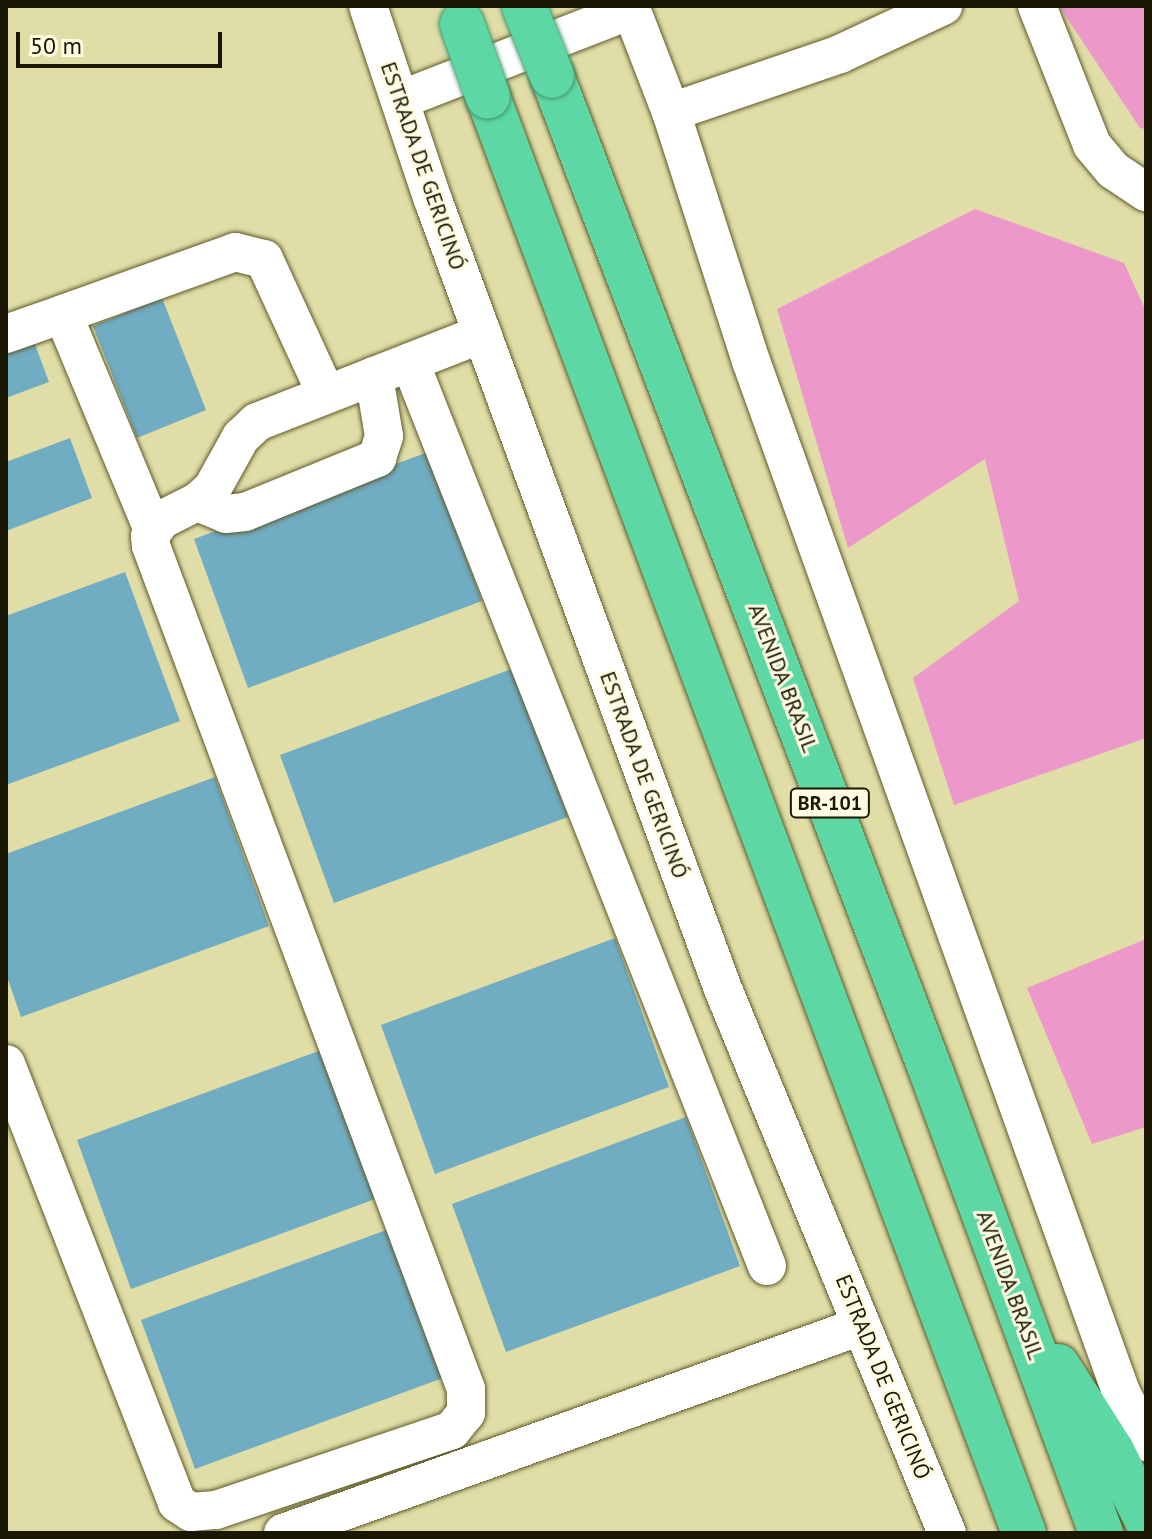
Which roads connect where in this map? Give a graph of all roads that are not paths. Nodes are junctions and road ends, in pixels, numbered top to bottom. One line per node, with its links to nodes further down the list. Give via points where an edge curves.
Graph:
1 (368, 6): 7 (street, ESTRADA DE GERICINÓ)
2 (524, 6): 20 (highway, AVENIDA BRASIL / BR-101, bridge)
3 (943, 6): 8 (street, via 840,54)
4 (1037, 6): 9 (street, via 1092,145 1113,170)
5 (630, 8): 7 (street); 8 (street)
6 (458, 15): 26 (highway, BR-101, bridge)
7 (400, 100): 12 (street, ESTRADA DE GERICINÓ)
8 (671, 112): 22 (street, via 751,361 1121,1392)
9 (1146, 192)
10 (63, 314): 11 (street); 15 (street, via 235,252 264,259); 17 (street)
11 (6, 334)
12 (482, 334): 13 (street); 21 (street, ESTRADA DE GERICINÓ, via 723,989)
13 (410, 362): 14 (street); 19 (street)
14 (374, 376): 15 (street); 16 (street, via 384,436 377,458 245,512 226,514)
15 (326, 394): 16 (street, via 257,422 212,489)
16 (197, 502): 17 (street, via 161,520)
17 (153, 530): 18 (street, via 151,546 466,1389 466,1413 452,1430 216,1510 191,1512 177,1503)
18 (6, 1064)
19 (767, 1266)
20 (1021, 1317): 23 (highway, via 1085,1406); 27 (highway, AVENIDA BRASIL / BR-101)
21 (861, 1326): 24 (street); 25 (street, ESTRADA DE GERICINÓ)
22 (1146, 1442)
23 (1146, 1519)
24 (283, 1533)
25 (947, 1533)
26 (1024, 1533)
27 (1101, 1533)

